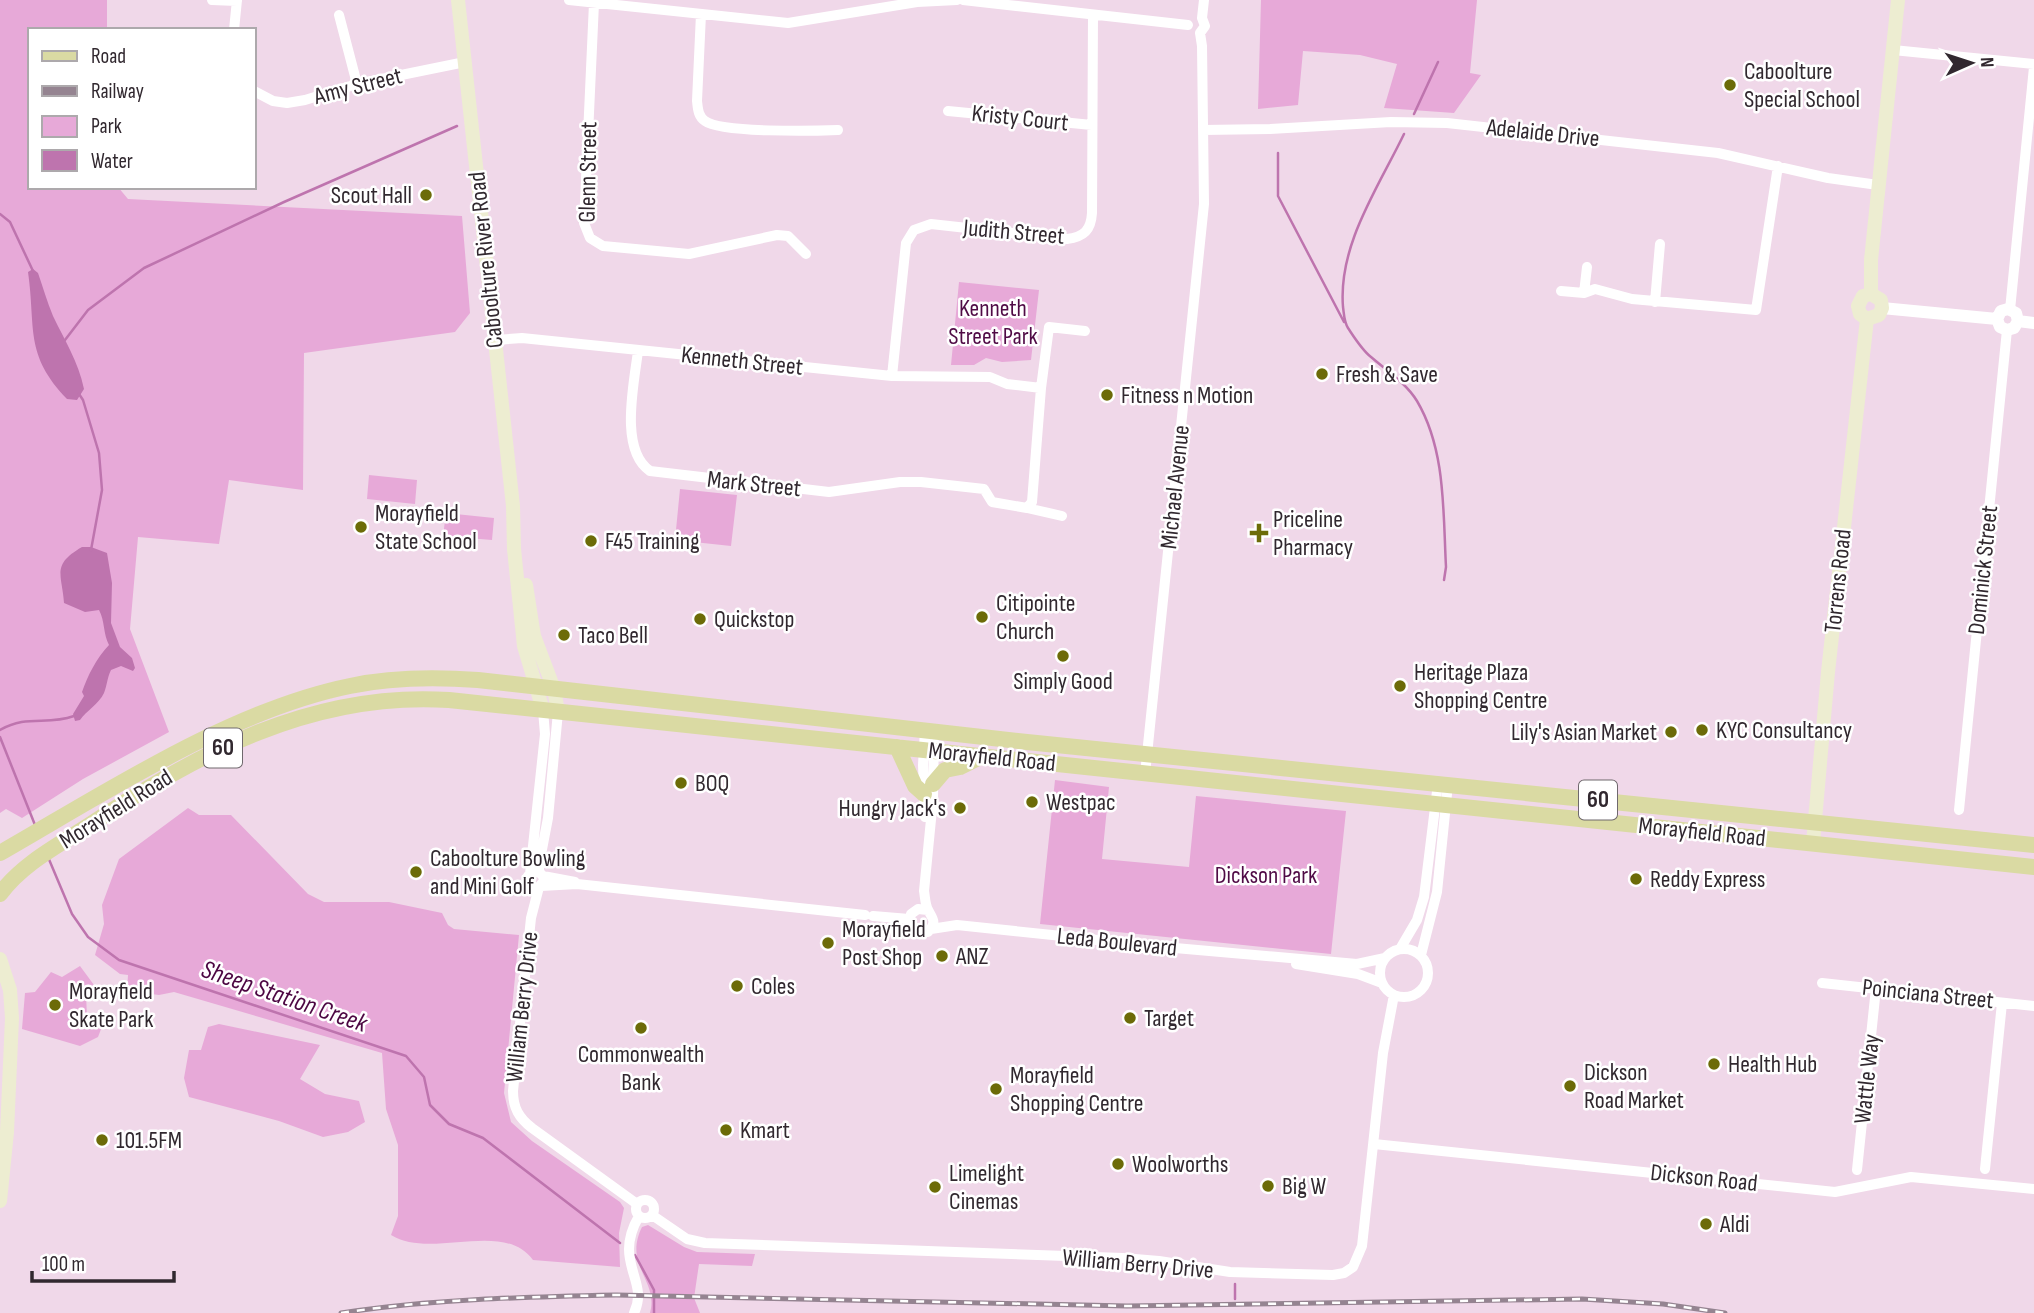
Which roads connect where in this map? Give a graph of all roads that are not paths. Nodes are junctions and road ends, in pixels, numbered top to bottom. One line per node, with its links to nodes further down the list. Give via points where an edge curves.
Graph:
1 (212, 0): 8 (street)
2 (458, 0): 19 (main road, Caboolture River Road)
3 (569, 0): 9 (street)
4 (957, 0): 10 (street)
5 (963, 0): 13 (street)
6 (1205, 0): 14 (street)
7 (1898, 0): 18 (main road)
8 (237, 1): 16 (street)
9 (594, 3): 11 (street); 30 (street, Glenn Street, via 584,223 590,238 603,246 689,254 777,235 788,236)
10 (892, 4): 11 (street, via 788,23)
11 (701, 14): 25 (street, via 697,101 702,119 709,124 791,132)
12 (339, 15): 21 (street)
13 (1093, 15): 15 (street); 24 (street, Judith Street)
14 (1202, 18): 15 (street, via 1194,16); 17 (street, via 1205,26)
15 (1188, 25): 17 (street)
16 (234, 28)
17 (1200, 33): 26 (street, Michael Avenue)
18 (1893, 50): 20 (street); 28 (main road)
19 (465, 62): 21 (street, Amy Street); 44 (main road, Caboolture River Road)
20 (2034, 65): 37 (street)
21 (358, 84): 22 (street, Amy Street, via 287,103)
22 (256, 91)
23 (948, 111): 24 (street, Kristy Court)
24 (1092, 125): 46 (street, Judith Street, via 1091,221 1082,235 1067,239 931,224 914,230 906,243)
25 (838, 130)
26 (1203, 130): 27 (street, Adelaide Drive, via 1440,122 1717,153); 57 (street, Michael Avenue, via 1204,204)
27 (1779, 166): 28 (street, Adelaide Drive); 35 (street, via 1756,310)
28 (1878, 185): 34 (main road)
29 (1660, 244): 35 (street)
30 (806, 254)
31 (1587, 267): 33 (street)
32 (1561, 291): 33 (street)
33 (1584, 293): 35 (street, via 1602,289)
34 (1871, 294): 36 (main road, via 1881,300); 38 (main road, via 1863,296 1858,306)
35 (1655, 302)
36 (1882, 308): 38 (main road, via 1879,316); 39 (street)
37 (2010, 310): 39 (street, via 2001,311); 40 (street)
38 (1867, 319): 64 (main road, Torrens Road)
39 (1997, 319): 42 (street)
40 (2018, 321): 41 (street); 42 (street)
41 (2034, 323)
42 (2007, 330): 63 (street, Dominick Street)
43 (1085, 331): 47 (street, via 1049,327)
44 (495, 340): 45 (street, Kenneth Street, via 522,338); 50 (main road, Caboolture River Road)
45 (638, 351): 46 (street, Kenneth Street); 48 (street, Mark Street, via 631,429 636,455 650,471 829,492 921,482 984,489 992,502)
46 (892, 376): 47 (street, Kenneth Street, via 990,377)
47 (1041, 388): 48 (street, via 1032,502)
48 (1027, 508): 49 (street)
49 (1062, 516)
50 (515, 520): 51 (main road, Caboolture River Road, via 522,634); 52 (main road, Caboolture River Road, via 534,636)
51 (536, 687): 52 (main road, Morayfield Road / 60); 53 (main road, Caboolture River Road); 67 (main road, Morayfield Road / 60, via 425,678 369,682 319,693 205,740)
52 (554, 689): 53 (main road, Caboolture River Road); 54 (main road, Morayfield Road / 60)
53 (551, 711): 55 (main road, Morayfield Road / 60); 69 (street, William Berry Drive, via 548,818); 70 (main road, Morayfield Road / 60, via 416,699 366,701 323,710 251,735 192,763 27,866)
54 (929, 729): 56 (street); 57 (main road, Morayfield Road / 60)
55 (897, 747): 56 (main road, Morayfield Road / 60); 61 (main road, via 915,786)
56 (928, 750): 58 (main road, Morayfield Road / 60); 61 (street)
57 (1147, 754): 59 (street, Michael Avenue); 60 (main road, Morayfield Road / 60)
58 (982, 756): 59 (main road, Morayfield Road / 60); 61 (main road, via 945,770)
59 (1145, 774): 62 (main road, Morayfield Road / 60)
60 (1443, 783): 62 (street); 64 (main road, Morayfield Road / 60)
61 (929, 789): 71 (street, via 924,891); 72 (street)
62 (1441, 805): 65 (main road, Morayfield Road / 60); 75 (street, via 1424,897); 76 (street, via 1435,902)
63 (1959, 810)
64 (1815, 823): 65 (main road, Torrens Road); 66 (main road, Morayfield Road / 60)
65 (1813, 844): 68 (main road, Morayfield Road / 60)
66 (2034, 845)
67 (0, 853)
68 (2034, 867)
69 (537, 880): 72 (street, via 572,880 869,916); 93 (street, William Berry Drive, via 513,1091 515,1109 532,1128)
70 (0, 894)
71 (931, 913): 72 (street, via 921,908); 73 (street, Leda Boulevard); 74 (street)
72 (912, 915): 74 (street, via 911,927 917,932)
73 (957, 925): 74 (street, Leda Boulevard); 77 (street, Leda Boulevard, via 1138,948)
74 (931, 929)
75 (1400, 949): 76 (street); 78 (street)
76 (1421, 955): 83 (street, via 1428,969 1425,984 1415,994)
77 (1277, 958): 78 (street, Leda Boulevard, via 1357,964); 80 (street, Leda Boulevard)
78 (1385, 958): 80 (street, via 1380,970)
79 (0, 959): 92 (main road, via 10,990 12,1018)
80 (1382, 983): 83 (street)
81 (1822, 983): 82 (street, Poinciana Street)
82 (1876, 988): 85 (street, Poinciana Street); 90 (street, Wattle Way)
83 (1394, 995): 88 (street, William Berry Drive)
84 (0, 996): 87 (main road, via 6,1048)
85 (2002, 1003): 86 (street, Poinciana Street); 89 (street)
86 (2034, 1006)
87 (0, 1112)
88 (1374, 1144): 91 (street, Dickson Road, via 1835,1192 1911,1177); 94 (street, William Berry Drive, via 1361,1253 1353,1267 1333,1275 1230,1272 1133,1259 705,1243 687,1239)
89 (1985, 1169)
90 (1857, 1170)
91 (2034, 1189)
92 (0, 1201)
93 (637, 1204): 94 (street, via 650,1201); 95 (street)
94 (652, 1215): 95 (street)
95 (639, 1216): 96 (street, via 628,1250 638,1295)
96 (634, 1313)

